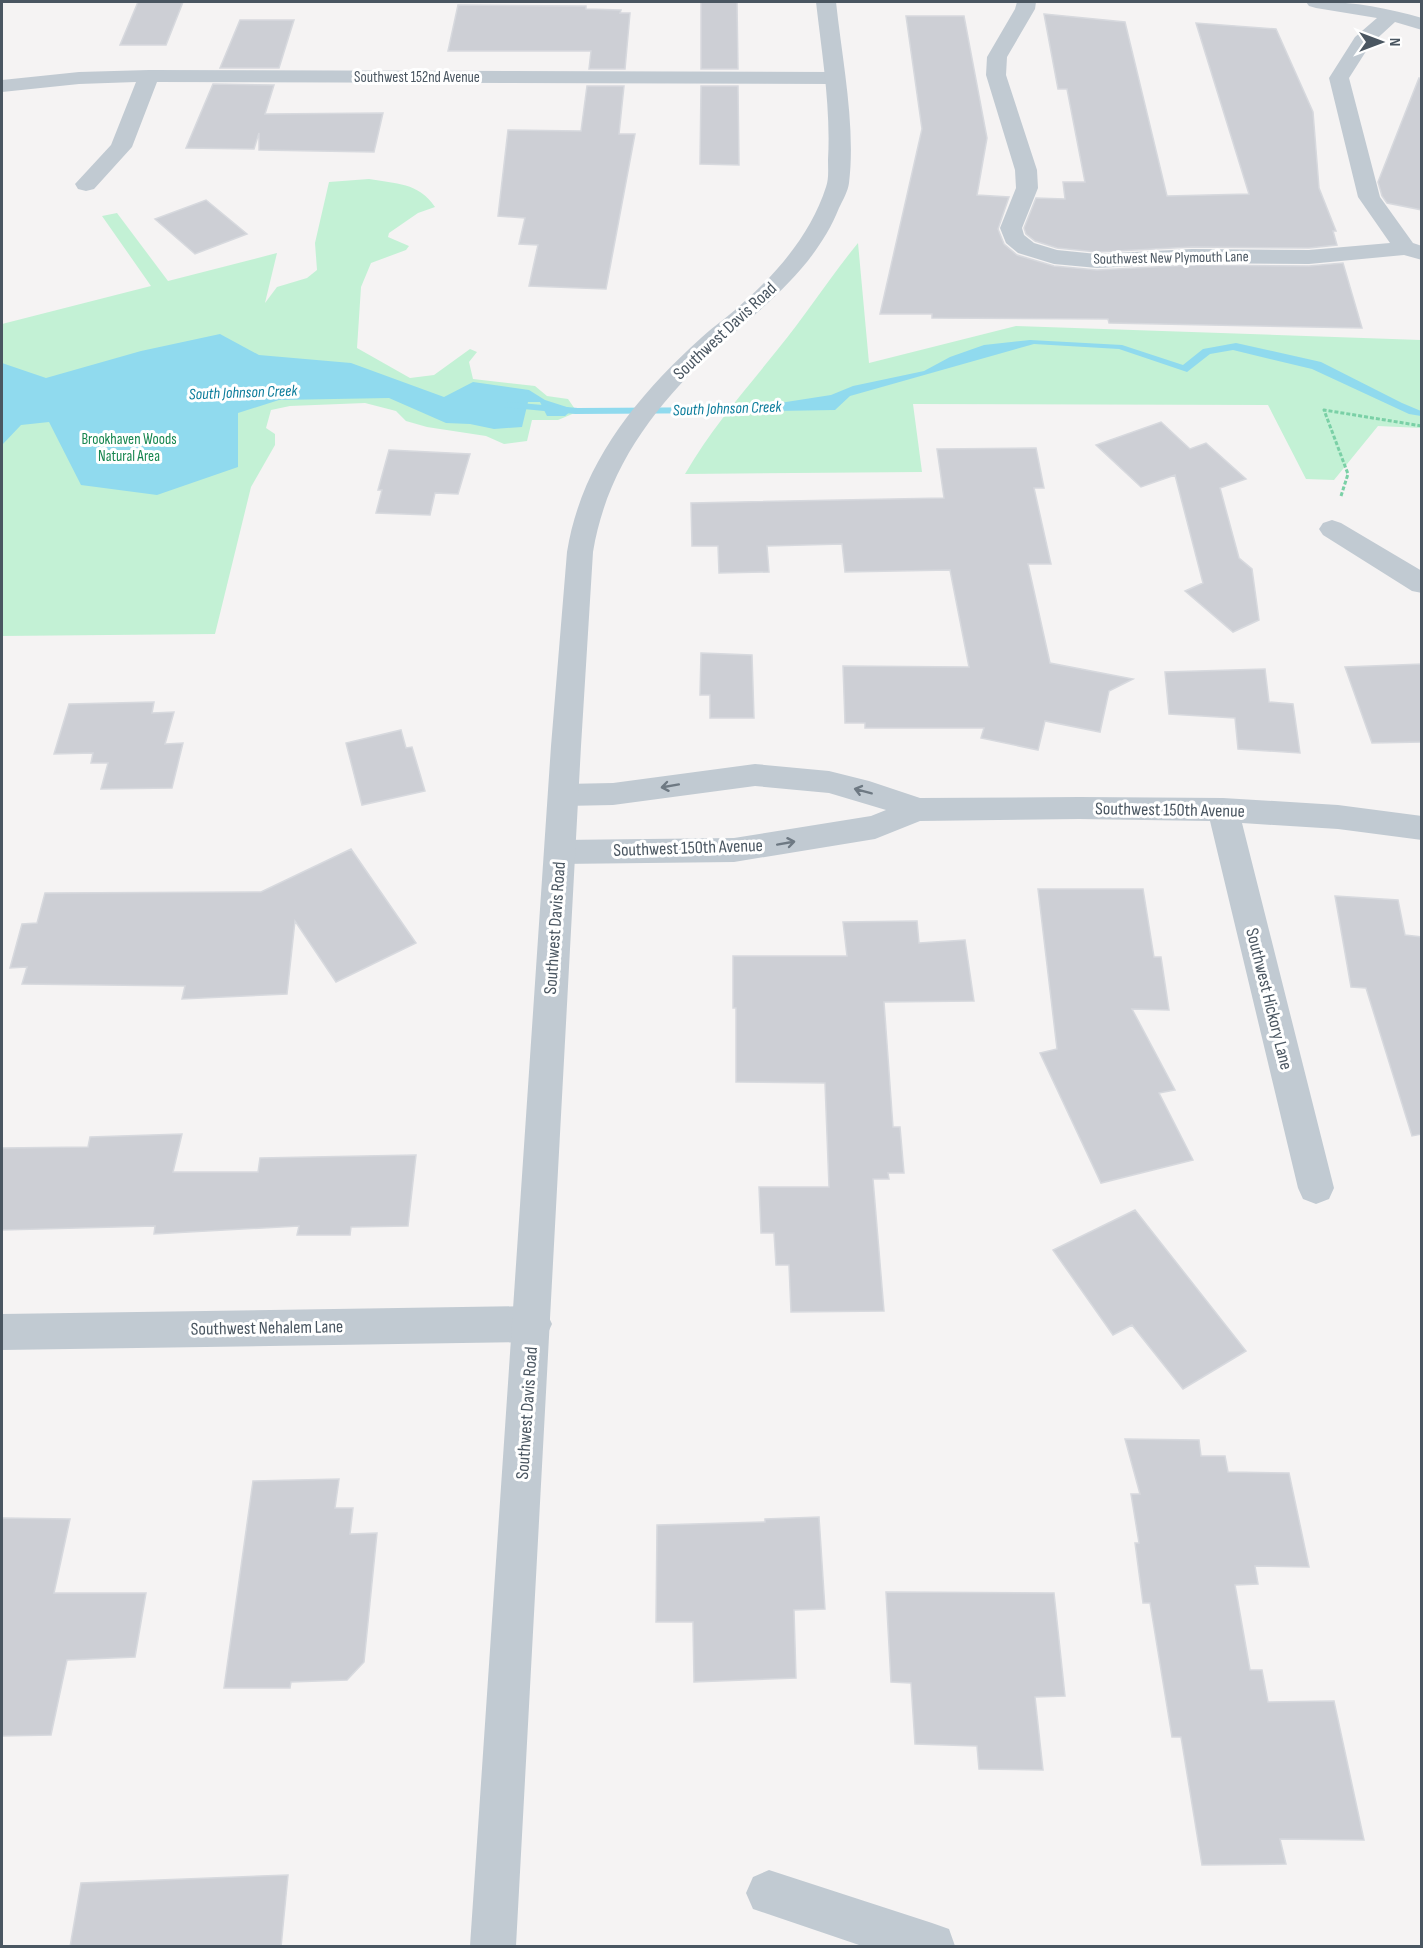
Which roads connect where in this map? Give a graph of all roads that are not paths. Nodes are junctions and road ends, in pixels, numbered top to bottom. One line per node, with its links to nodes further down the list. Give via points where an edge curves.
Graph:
1 (826, 2): 7 (street, Southwest Davis Road)
2 (1026, 2): 10 (street, Southwest New Plymouth Lane, via 997,57 996,75 1026,170 1027,188 1011,228 1014,238 1026,248 1054,257 1097,261 1192,256 1309,257)
3 (1316, 2): 4 (street)
4 (1392, 15): 5 (street); 10 (street, via 1362,41 1339,78 1369,197)
5 (1422, 24)
6 (149, 76): 7 (street, Southwest 152nd Avenue); 8 (street, Southwest 152nd Avenue); 9 (street, via 121,147)
7 (833, 78): 13 (street, Southwest Davis Road, via 840,165 838,185 821,226 784,276 675,376 629,430 602,476 585,521)
8 (2, 86)
9 (86, 184)
10 (1413, 250)
11 (1332, 528): 12 (street)
12 (1422, 584)
13 (564, 795): 14 (street, Southwest 150th Avenue, one-way to 13, via 829,782 767,776 731,777 614,794); 17 (street, Southwest Davis Road)
14 (918, 810): 15 (street, Southwest 150th Avenue); 17 (street, Southwest 150th Avenue, one-way to 14, via 763,848 875,828)
15 (1223, 810): 16 (street, Southwest 150th Avenue, via 1338,817); 18 (street, Southwest Hickory Lane)
16 (1422, 828)
17 (560, 852): 19 (street, Southwest Davis Road)
18 (1316, 1188)
19 (533, 1324): 20 (street, Southwest Nehalem Lane); 22 (street, Southwest Davis Road)
20 (2, 1332)
21 (769, 1893): 23 (street)
22 (493, 1947)
23 (932, 1947)

